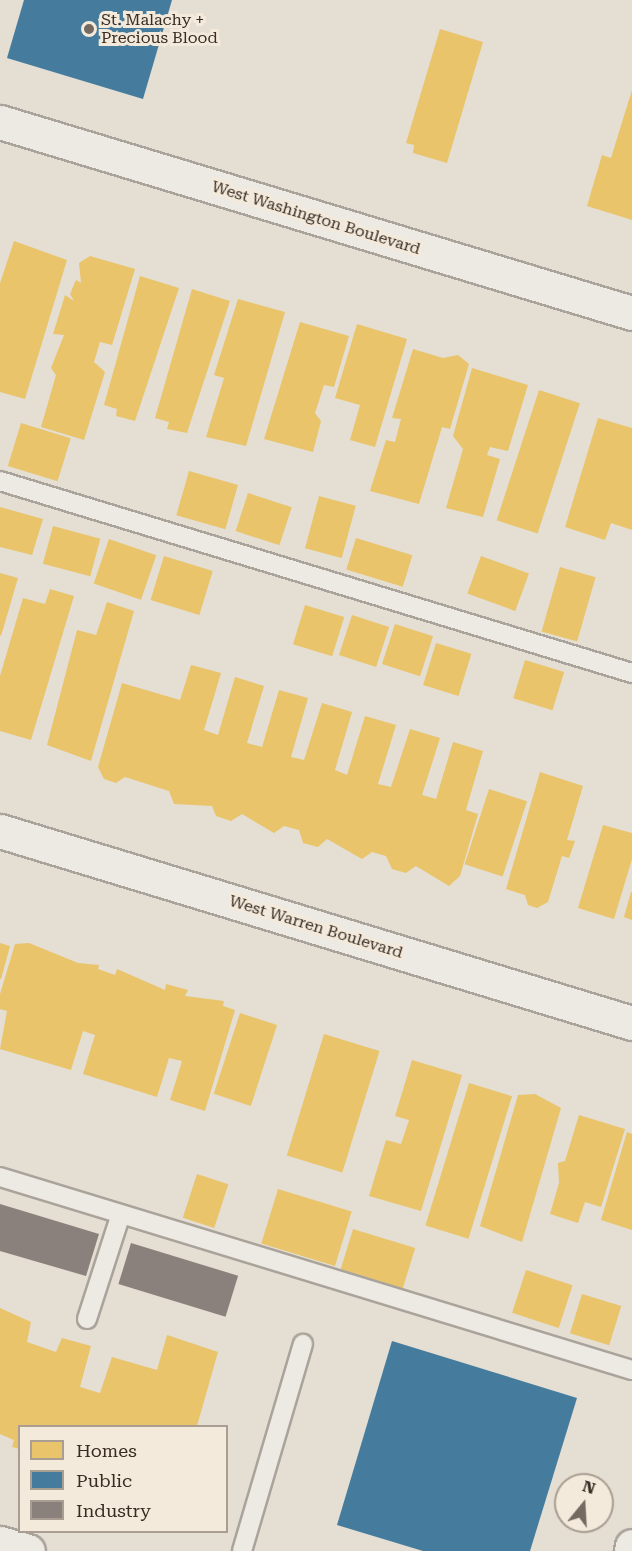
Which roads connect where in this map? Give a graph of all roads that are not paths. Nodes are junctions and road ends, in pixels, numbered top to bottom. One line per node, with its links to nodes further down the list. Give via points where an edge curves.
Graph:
1 (0, 122): 2 (street, West Washington Boulevard)
2 (632, 313)
3 (0, 481): 4 (lane)
4 (632, 673)
5 (0, 831): 6 (street, West Warren Boulevard)
6 (632, 1023)
7 (0, 1177): 8 (lane)
8 (121, 1214): 9 (lane); 11 (lane)
9 (87, 1319)
10 (303, 1344): 15 (lane)
11 (632, 1370)
12 (0, 1543): 14 (street)
13 (632, 1546): 16 (street)
14 (28, 1551)
15 (242, 1551)
16 (630, 1551)

